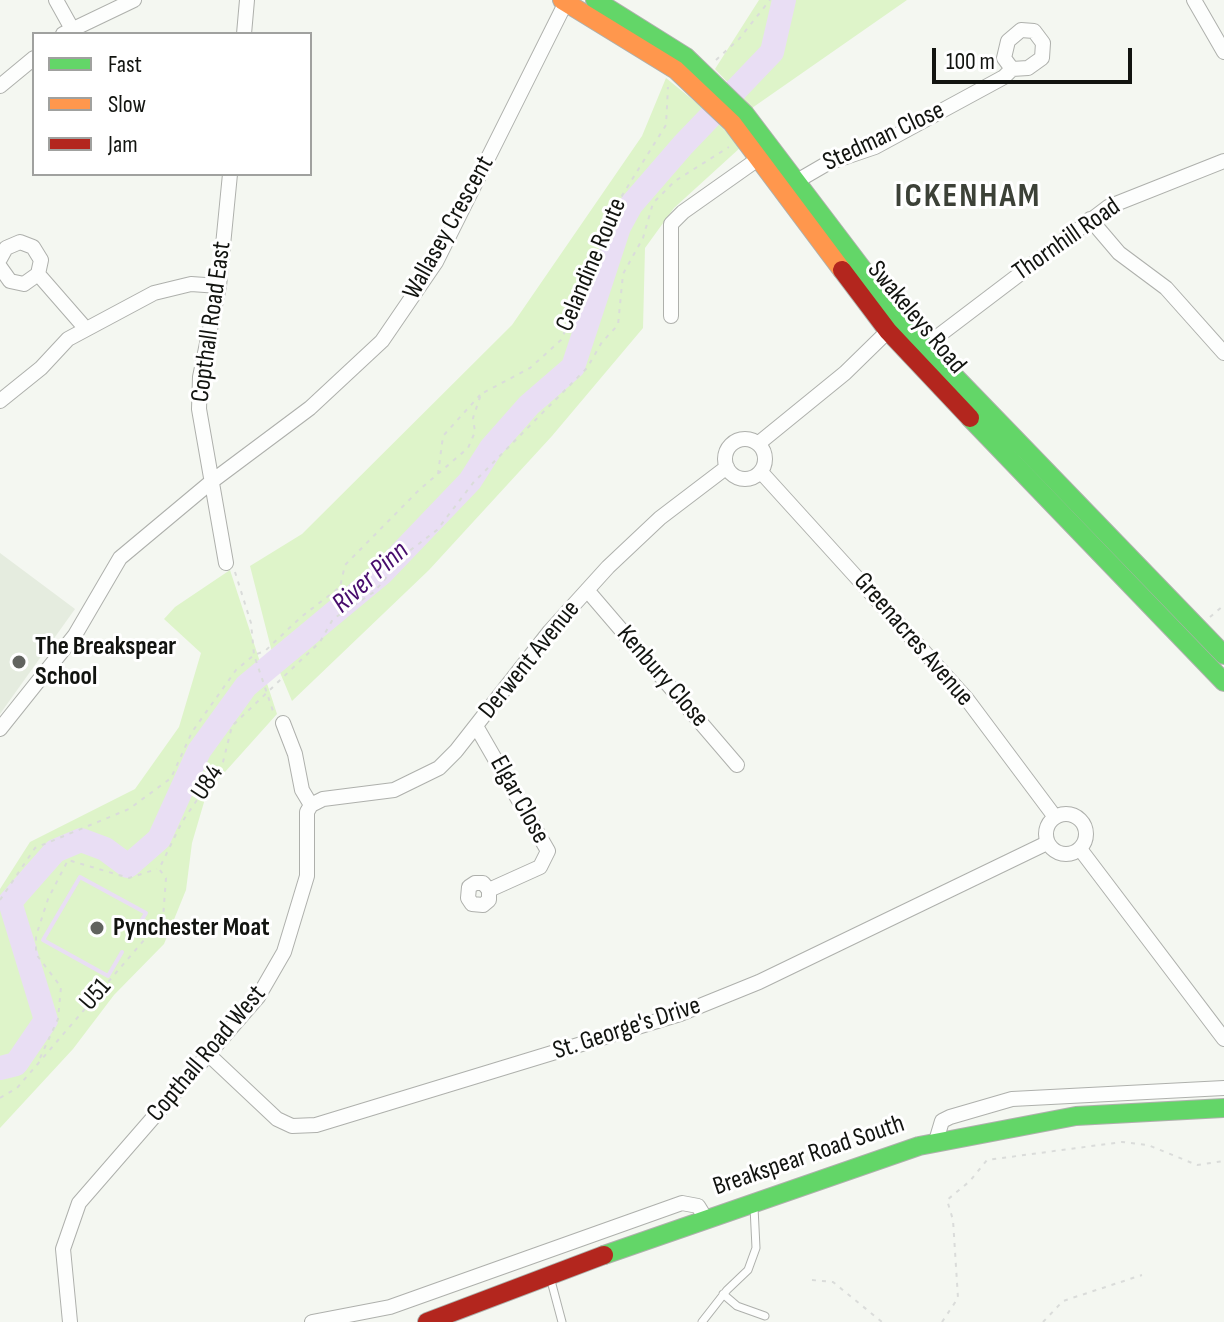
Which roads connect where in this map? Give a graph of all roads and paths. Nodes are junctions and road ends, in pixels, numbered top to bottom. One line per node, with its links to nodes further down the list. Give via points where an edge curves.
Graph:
1 (56, 0): 8 (street)
2 (134, 0): 8 (street)
3 (247, 0): 9 (street)
4 (595, 0): 13 (main road, Swakeleys Road)
5 (770, 0): 13 (path, via 739,39)
6 (1194, 0): 10 (street)
7 (565, 1): 13 (main road, Swakeleys Road); 37 (street, Wallasey Crescent, via 436,262 382,341 310,408)
8 (67, 31)
9 (244, 32)
10 (1224, 52)
11 (32, 60): 14 (street)
12 (1012, 69): 19 (street, Stedman Close, via 875,147 820,167)
13 (696, 76): 15 (main road, Swakeleys Road); 30 (path, Celandine Route, via 668,80 666,125 613,210 599,256 561,340 530,368)
14 (0, 86)
15 (740, 125): 16 (main road, Swakeleys Road); 19 (main road, Swakeleys Road); 43 (path, U84, via 653,203 643,238 623,274 618,325 587,368 473,483 437,530 408,552 374,592 333,619 320,642)
16 (758, 159): 19 (main road, Swakeleys Road); 25 (street, via 671,224)
17 (1224, 161): 20 (street, Thornhill Road, via 1148,189)
18 (230, 176): 24 (street, Copthall Road East)
19 (798, 192): 27 (main road, Swakeleys Road); 29 (main road, Swakeleys Road)
20 (1090, 219): 28 (street, via 1119,253 1166,288); 29 (street, Thornhill Road)
21 (0, 259): 23 (street, via 13,244 27,244 41,260)
22 (0, 267): 23 (street, via 4,277 17,284)
23 (38, 274): 26 (street)
24 (219, 286): 26 (street, via 191,284 154,293); 37 (street, Copthall Road East, via 200,377 199,409)
25 (671, 316)
26 (86, 329): 31 (street)
27 (888, 331): 32 (street, Derwent Avenue); 33 (main road, Swakeleys Road)
28 (1221, 345)
29 (925, 346): 33 (main road, Swakeleys Road)
30 (481, 394): 36 (path, Celandine Route, via 443,436); 36 (path, via 468,448)
31 (0, 401)
32 (759, 443): 34 (street, Derwent Avenue, via 748,438 734,442 726,453); 35 (street, via 766,456)
33 (1014, 453): 41 (main road, Swakeleys Road); 42 (main road, Swakeleys Road)
34 (727, 467): 35 (street, via 743,479); 39 (street, Derwent Avenue, via 660,518)
35 (761, 472): 49 (street, Greenacres Avenue, via 966,698)
36 (438, 474): 40 (path, via 345,565 340,587)
37 (211, 482): 38 (street, Copthall Road East); 46 (street, Wallasey Crescent, via 120,558 75,635)
38 (226, 563): 40 (path, via 234,570 251,623)
39 (587, 590): 45 (street, Derwent Avenue); 47 (street, Kenbury Close)
40 (254, 655): 43 (path); 54 (path, via 236,670 192,732 171,778 129,809 35,848)
41 (1224, 655)
42 (1224, 682)
43 (268, 694): 44 (path); 52 (path, U84, via 232,726 223,762 182,822)
44 (283, 723): 48 (street, Copthall Road West)
45 (476, 726): 48 (street, Derwent Avenue, via 448,760 418,781); 53 (street, Elgar Close, via 548,851 540,867)
46 (0, 729)
47 (737, 765)
48 (311, 805): 56 (street, Copthall Road West, via 307,876 284,952 258,997)
49 (1055, 817): 50 (street, via 1047,826); 51 (street, Greenacres Avenue, via 1066,814 1082,821 1086,832)
50 (1047, 843): 51 (street, via 1065,855); 56 (street, St. George's Drive, via 759,982 680,1014 316,1125 292,1126 277,1119)
51 (1080, 849): 55 (street, Greenacres Avenue)
52 (159, 869): 57 (path, U51, via 166,878 163,918); 57 (path, via 129,878 68,860 36,936 36,954 61,987 58,1019)
53 (489, 890)
54 (0, 900)
55 (1224, 1039)
56 (209, 1055): 73 (street, Copthall Road West, via 79,1203 63,1249)
57 (38, 1062): 59 (path, U51, via 17,1088)
58 (1224, 1088): 61 (street, via 1012,1099 942,1121)
59 (0, 1098)
60 (1224, 1108): 61 (main road, Breakspear Road South, via 1076,1116)
61 (936, 1141): 63 (main road, Breakspear Road South)
62 (1224, 1161): 80 (path, via 1197,1165 1148,1145 1122,1142 987,1160 947,1200 958,1298)
63 (754, 1202): 64 (main road, Breakspear Road South); 68 (lane, via 756,1248 748,1270)
64 (706, 1219): 65 (main road, Breakspear Road South); 69 (street, via 698,1206 682,1203)
65 (549, 1274): 72 (main road, Breakspear Road South); 76 (lane)
66 (1142, 1275): 81 (path, via 1063,1301)
67 (812, 1280): 71 (path, via 833,1282)
68 (723, 1294): 70 (lane, via 737,1306); 77 (lane)
69 (390, 1307): 74 (street); 75 (street)
70 (765, 1316)
71 (873, 1318): 78 (path); 79 (path)
72 (435, 1321)
73 (70, 1322)
74 (312, 1322)
75 (394, 1322)
76 (562, 1322)
77 (702, 1322)
78 (871, 1322)
79 (882, 1322)
80 (942, 1322)
81 (1043, 1322)

